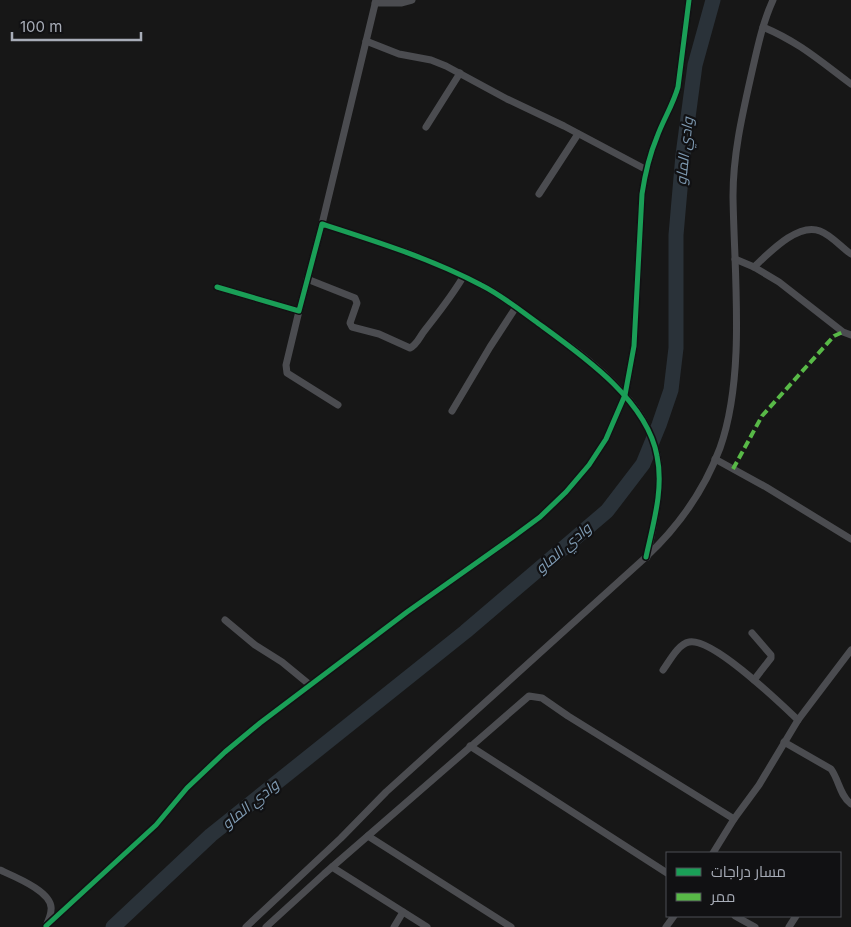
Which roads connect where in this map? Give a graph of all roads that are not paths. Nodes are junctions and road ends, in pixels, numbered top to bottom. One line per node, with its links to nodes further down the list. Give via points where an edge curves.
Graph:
1 (412, 0): 4 (street)
2 (689, 0): 11 (street, via 675,100 657,136)
3 (773, 0): 5 (street)
4 (376, 2): 6 (street)
5 (763, 27): 8 (street, via 812,53); 15 (street, via 735,156)
6 (366, 42): 7 (street, via 399,54 431,60); 13 (street)
7 (460, 73): 9 (street); 10 (street)
8 (851, 84)
9 (426, 128)
10 (578, 134): 11 (street); 12 (street)
11 (646, 169): 23 (street, via 634,346)
12 (539, 194)
13 (322, 224): 17 (street); 18 (street)
14 (851, 254): 16 (street, via 823,232 810,229 792,235)
15 (735, 259): 16 (street); 26 (street, via 732,392 724,435)
16 (754, 267): 22 (street)
17 (462, 276): 18 (street, via 444,307 410,348 379,334 352,327 350,323 357,303 355,298); 20 (street)
18 (307, 279): 21 (street)
19 (217, 287): 21 (street)
20 (516, 307): 23 (street, via 584,357); 25 (street)
21 (299, 311): 24 (street, via 286,365 287,373)
22 (851, 335)
23 (625, 395): 28 (street, via 648,431 659,469); 34 (street, via 606,439 566,492 513,538)
24 (338, 404)
25 (452, 411)
26 (715, 459): 27 (street); 28 (street, via 689,510)
27 (851, 539)
28 (646, 557): 48 (street, via 386,792)
29 (225, 620): 34 (street)
30 (752, 633): 33 (street, via 771,655)
31 (851, 650): 35 (street)
32 (663, 670): 33 (street, via 681,646 694,642 724,658)
33 (754, 680): 35 (street)
34 (310, 685): 47 (street, via 225,752 187,788 156,825)
35 (798, 720): 36 (street)
36 (784, 742): 38 (street, via 831,769); 39 (street)
37 (470, 746): 39 (street, via 521,700 535,696); 40 (street); 44 (street)
38 (851, 804)
39 (734, 819): 41 (street)
40 (368, 836): 42 (street); 52 (street)
41 (714, 852)
42 (332, 867): 45 (street); 49 (street)
43 (0, 870): 47 (street, via 45,896 52,909)
44 (666, 872)
45 (403, 912): 50 (street); 51 (street)
46 (737, 917): 53 (street)
47 (46, 927)
48 (246, 927)
49 (266, 927)
50 (394, 927)
51 (427, 927)
52 (511, 927)
53 (755, 927)

